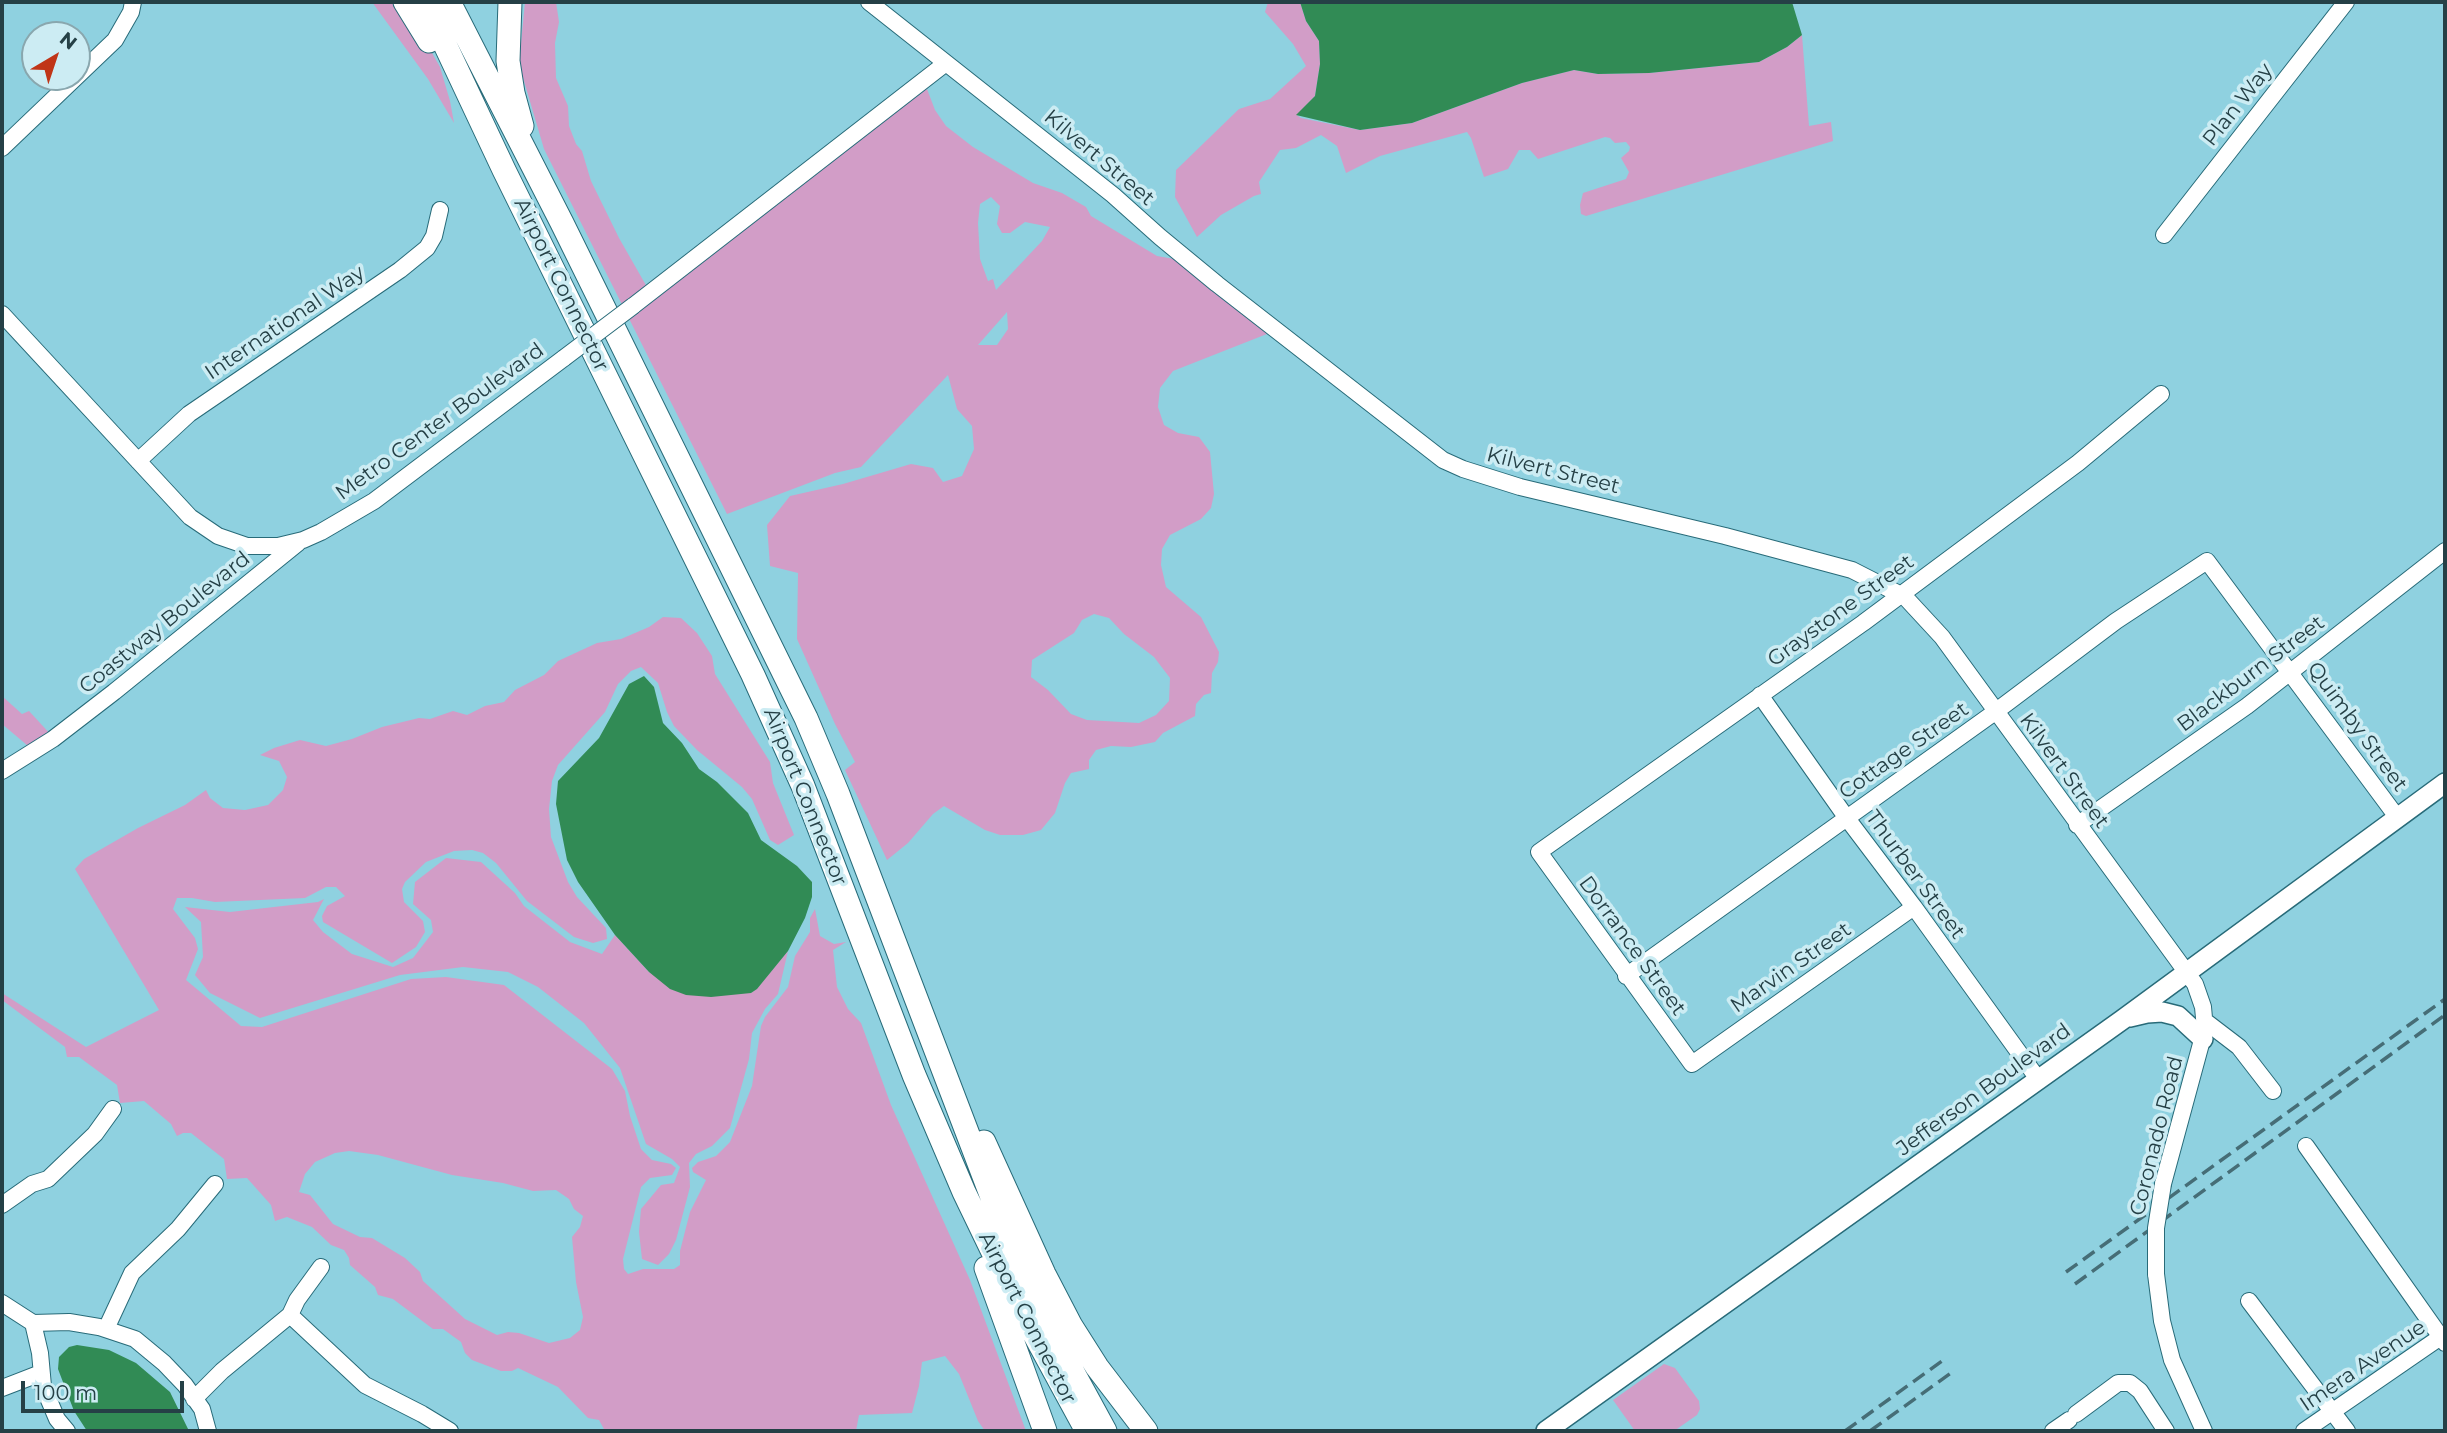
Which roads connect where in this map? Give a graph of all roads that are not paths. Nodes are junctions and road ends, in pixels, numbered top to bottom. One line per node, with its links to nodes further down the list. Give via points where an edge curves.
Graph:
1 (133, 2): 9 (street, via 123,28 105,50)
2 (405, 2): 10 (highway)
3 (425, 2): 10 (highway)
4 (449, 2): 12 (highway)
5 (510, 2): 12 (highway, via 508,61 517,110)
6 (870, 2): 8 (street, Kilvert Street)
7 (2346, 2): 13 (street, Plan Way)
8 (946, 63): 17 (street, Metro Center Boulevard, bridge, via 374,501); 20 (street, Kilvert Street, via 1217,284 1443,460 1520,487 1852,570)
9 (2, 148)
10 (504, 170): 42 (highway, Airport Connector, via 789,751)
11 (440, 210): 16 (street, International Way, via 427,248 189,414)
12 (562, 223): 36 (highway, Airport Connector, via 806,718)
13 (2164, 235)
14 (2, 314): 16 (street, Metro Center Boulevard)
15 (2161, 394): 20 (street, Graystone Street, via 2078,463)
16 (138, 461): 17 (street, Metro Center Boulevard, via 190,517 218,536 247,546)
17 (303, 540): 25 (street, Coastway Boulevard, via 114,692)
18 (2445, 551): 21 (street, Blackburn Street)
19 (2207, 561): 21 (street, Quimby Street); 23 (street, Cottage Street, via 2116,621)
20 (1900, 595): 22 (street, Graystone Street); 23 (street, Kilvert Street, via 1941,637)
21 (2292, 673): 28 (street, Quimby Street); 29 (street, Blackburn Street)
22 (1760, 695): 27 (street, Thurber Street); 30 (street, Graystone Street)
23 (1995, 712): 27 (street, Cottage Street); 29 (street, Kilvert Street)
24 (2, 751): 25 (street)
25 (8, 767)
26 (2445, 783): 28 (main road, Jefferson Boulevard)
27 (1846, 817): 31 (street, Thurber Street); 33 (street, Cottage Street)
28 (2397, 817): 32 (main road, Jefferson Boulevard)
29 (2077, 825): 32 (street, Kilvert Street)
30 (1539, 852): 33 (street, Dorrance Street)
31 (1914, 907): 37 (street, Marvin Street); 38 (street, Thurber Street)
32 (2188, 972): 34 (main road, Jefferson Boulevard); 35 (street, Coronado Road, via 2197,989)
33 (1626, 976): 37 (street, Dorrance Street)
34 (2122, 1020): 35 (main road, via 2162,1012); 38 (main road, Jefferson Boulevard)
35 (2204, 1030): 39 (street, via 2239,1047); 66 (street, Coronado Road, bridge, via 2156,1228 2162,1321 2172,1360)
36 (941, 1062): 62 (highway, Airport Connector, via 1014,1255); 63 (highway, via 997,1167 1071,1326)
37 (1692, 1064)
38 (2038, 1079): 64 (main road, Jefferson Boulevard)
39 (2273, 1091)
40 (113, 1109): 44 (street, via 95,1134 48,1179 32,1184)
41 (2306, 1146): 51 (street)
42 (947, 1152): 60 (highway); 61 (highway, Airport Connector, via 1018,1306)
43 (215, 1184): 50 (street, via 178,1229 132,1273)
44 (2, 1205)
45 (321, 1267): 48 (street)
46 (2249, 1301): 55 (street)
47 (2, 1303): 49 (street)
48 (290, 1315): 54 (street); 59 (street, via 365,1385)
49 (33, 1323): 50 (street, via 69,1322); 52 (street)
50 (106, 1329): 54 (street, via 135,1339 164,1363)
51 (2444, 1338): 55 (street, Imera Avenue)
52 (41, 1373): 53 (street); 57 (street, via 57,1419)
53 (2, 1388)
54 (194, 1399): 58 (street)
55 (2332, 1412): 67 (street, Imera Avenue); 68 (street)
56 (2062, 1425): 65 (street, via 2118,1383 2130,1383)
57 (67, 1431)
58 (208, 1431)
59 (450, 1431)
60 (1045, 1431)
61 (1087, 1431)
62 (1105, 1431)
63 (1146, 1431)
64 (1546, 1431)
65 (2166, 1431)
66 (2204, 1431)
67 (2304, 1431)
68 (2347, 1431)

